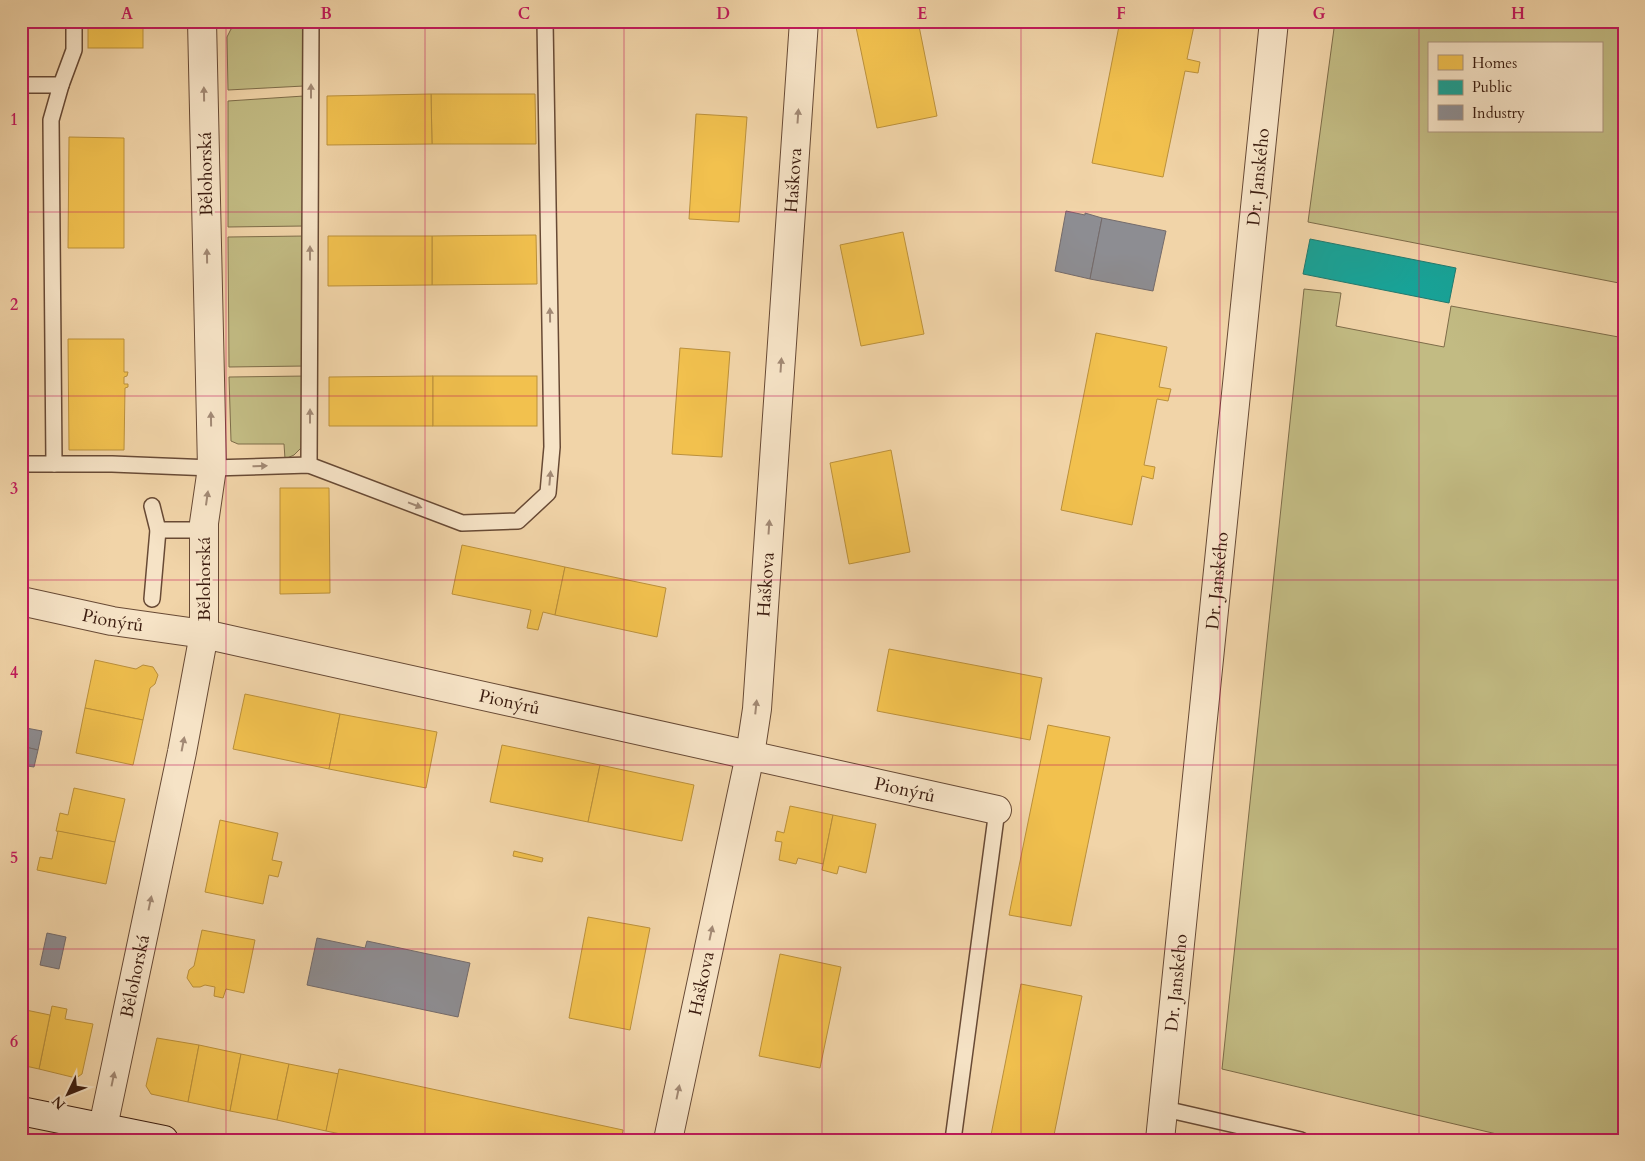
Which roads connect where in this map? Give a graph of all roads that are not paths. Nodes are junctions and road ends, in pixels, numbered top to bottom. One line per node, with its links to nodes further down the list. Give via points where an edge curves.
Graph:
1 (74, 21): 8 (lane, via 74,50)
2 (202, 21): 12 (street, Bělohorská, one-way to 2)
3 (311, 21): 11 (lane, one-way to 3)
4 (544, 21): 11 (lane, one-way to 4, via 462,523 518,521 548,493 552,447)
5 (804, 21): 19 (street, Haškova, one-way to 5, via 757,709)
6 (1274, 21): 21 (street, Dr. Janského)
7 (21, 85): 8 (lane)
8 (61, 86): 10 (lane, via 51,120)
9 (21, 464): 10 (lane)
10 (54, 464): 12 (lane)
11 (310, 465): 12 (lane, one-way to 11)
12 (212, 468): 15 (street, Bělohorská, one-way to 12)
13 (152, 506): 14 (lane)
14 (158, 530): 15 (lane); 16 (lane)
15 (204, 530): 18 (street, Bělohorská)
16 (152, 599)
17 (21, 601): 18 (street, Pionýrů, via 112,621)
18 (204, 634): 19 (street, Pionýrů); 23 (street, Bělohorská, one-way to 18)
19 (750, 755): 20 (street, Pionýrů); 25 (street, Haškova, one-way to 19)
20 (997, 810): 26 (lane)
21 (1164, 1109): 27 (street, Dr. Janského); 28 (lane)
22 (21, 1111): 23 (street)
23 (102, 1133): 24 (street)
24 (164, 1140)
25 (668, 1140)
26 (953, 1140)
27 (1160, 1140)
28 (1301, 1140)

